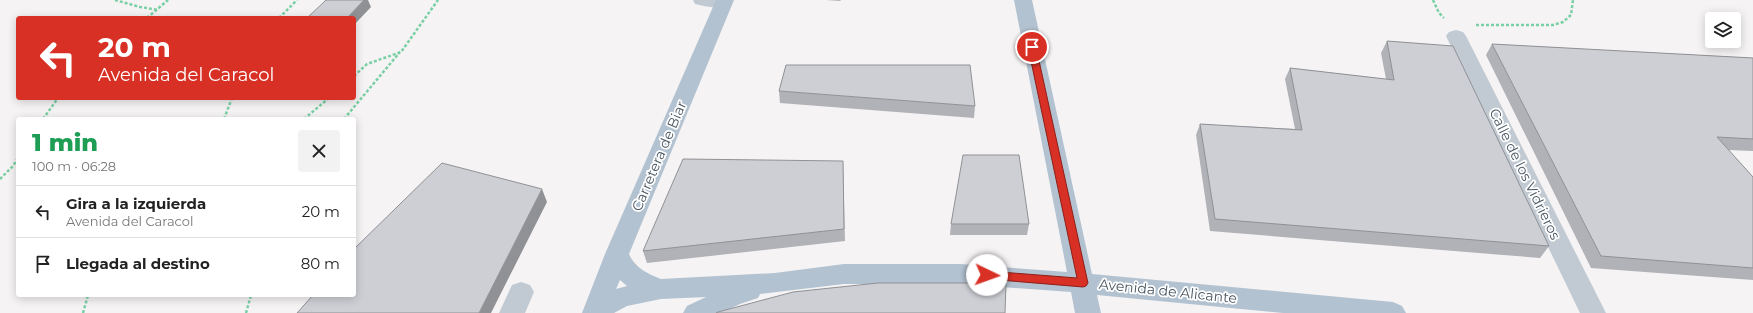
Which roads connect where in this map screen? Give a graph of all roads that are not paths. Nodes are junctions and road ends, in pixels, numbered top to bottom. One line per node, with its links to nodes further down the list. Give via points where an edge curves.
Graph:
1 (702, 0): 3 (street)
2 (1023, 0): 7 (main road)
3 (725, 1): 5 (main road, Carretera de Biar)
4 (1456, 36): 13 (street, Calle de los Vidrieros)
5 (617, 254): 8 (main road, Avenida de Alicante, via 620,266 627,273); 9 (main road, Carretera de Biar)
6 (775, 282): 7 (main road, Avenida de Alicante, via 844,274 906,274 1014,276); 8 (main road, Avenida de Alicante); 10 (main road, Avenida de Alicante, via 734,295)
7 (1083, 283): 11 (main road); 12 (main road, Avenida de Alicante)
8 (661, 289): 9 (main road, Avenida de Alicante, via 612,301)
9 (595, 313)
10 (696, 313)
11 (1088, 313)
12 (1393, 313)
13 (1593, 313)

